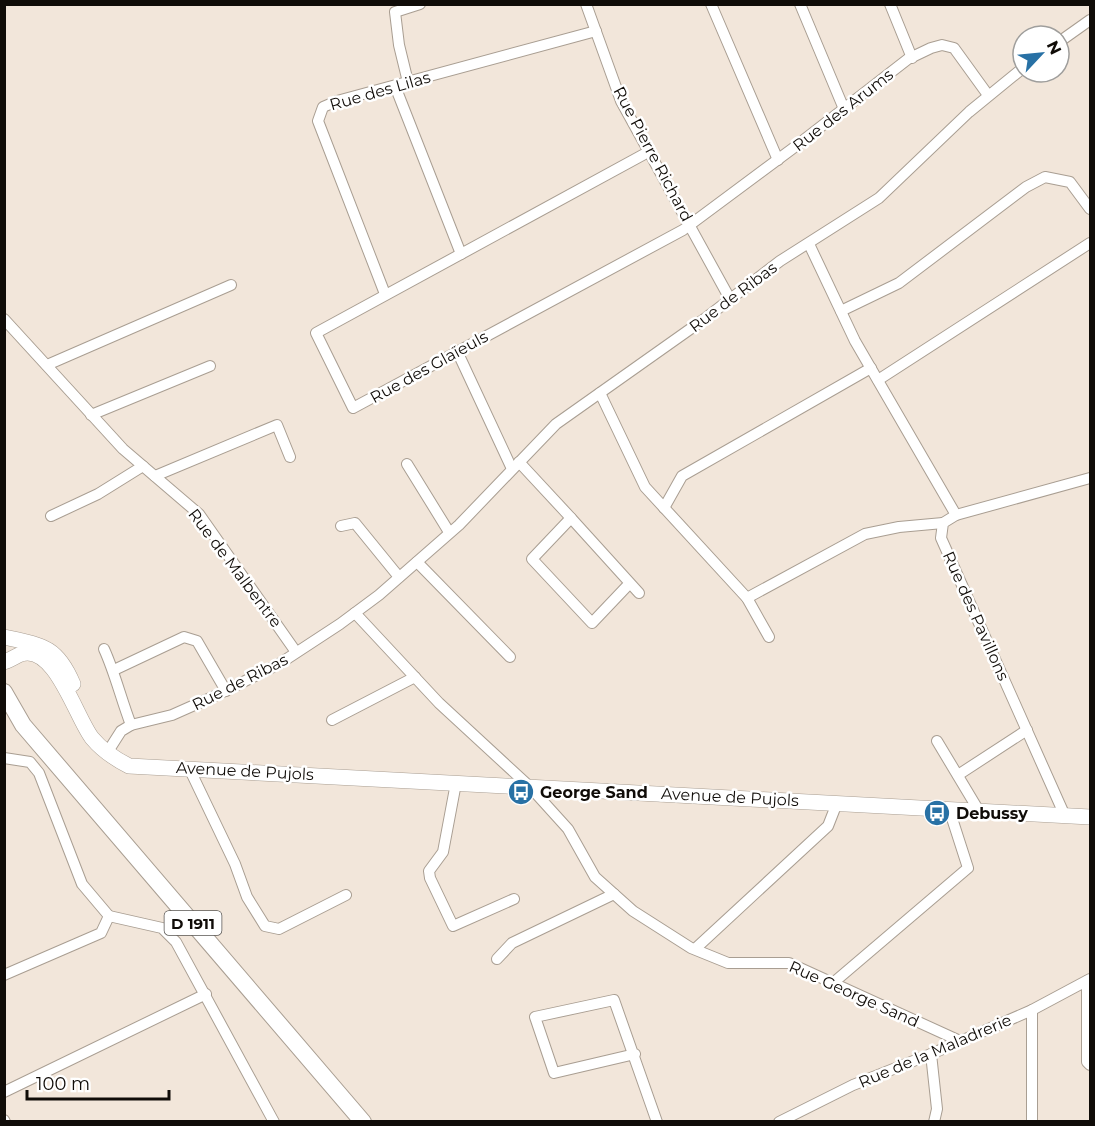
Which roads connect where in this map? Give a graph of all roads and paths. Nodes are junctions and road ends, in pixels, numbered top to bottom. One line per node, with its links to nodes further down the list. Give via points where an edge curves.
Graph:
1 (420, 4): 11 (street, via 395,12)
2 (586, 4): 7 (street, Rue Pierre Richard)
3 (711, 4): 16 (street)
4 (800, 4): 14 (street)
5 (890, 4): 9 (street)
6 (1090, 20): 8 (street)
7 (596, 32): 11 (street, Rue des Lilas); 15 (street, Rue Pierre Richard, via 621,101)
8 (1071, 33)
9 (912, 58): 13 (street, Rue des Arums, via 942,45 954,48); 14 (street, Rue des Arums)
10 (1011, 78): 13 (street, Rue de Ribas)
11 (408, 82): 12 (street, Rue des Lilas)
12 (394, 86): 21 (street); 23 (street, Rue des Lilas, via 323,107 318,121)
13 (988, 96): 20 (street, Rue de Ribas, via 879,198)
14 (844, 109): 16 (street, Rue des Arums)
15 (650, 151): 18 (street, Rue Pierre Richard); 21 (street, Rue des Glaïeuls)
16 (777, 160): 18 (street, Rue des Arums)
17 (1090, 209): 25 (street, via 1070,182 1045,177 1026,187 898,283)
18 (690, 223): 24 (street, Rue Pierre Richard); 27 (street, Rue des Glaïeuls)
19 (1090, 243): 31 (street)
20 (808, 244): 24 (street, Rue de Ribas); 25 (street)
21 (461, 254): 23 (street, Rue des Glaïeuls)
22 (231, 285): 28 (street)
23 (385, 294): 27 (street, Rue des Glaïeuls, via 316,333 353,408)
24 (730, 299): 32 (street, Rue de Ribas)
25 (841, 311): 30 (street)
26 (4, 319): 28 (street, Rue de Malbentre)
27 (457, 351): 36 (street)
28 (47, 365): 33 (street, Rue de Malbentre)
29 (210, 366): 33 (street)
30 (871, 368): 31 (street); 40 (street, via 682,476)
31 (878, 380): 41 (street)
32 (600, 393): 36 (street, Rue de Ribas, via 556,424); 40 (street, via 645,487)
33 (91, 415): 37 (street, Rue de Malbentre)
34 (290, 457): 38 (street, via 277,425)
35 (407, 464): 46 (street)
36 (516, 465): 43 (street); 46 (street, Rue de Ribas)
37 (143, 466): 38 (street, Rue de Malbentre); 42 (street, via 98,494)
38 (155, 476): 56 (street, Rue de Malbentre, via 199,514)
39 (1090, 478): 41 (street)
40 (664, 508): 51 (street)
41 (956, 515): 44 (street)
42 (51, 516)
43 (571, 518): 49 (street); 49 (street, via 532,559 592,623)
44 (943, 523): 51 (street, via 865,534); 67 (street, Rue des Pavillons, via 941,538)
45 (341, 526): 48 (street, via 354,523)
46 (449, 532): 47 (street, Rue de Ribas)
47 (417, 562): 48 (street, Rue de Ribas); 57 (street)
48 (399, 577): 52 (street, Rue de Ribas)
49 (630, 583): 50 (street)
50 (639, 593)
51 (747, 598): 54 (street)
52 (355, 613): 56 (street, Rue de Ribas); 60 (street, Rue George Sand)
53 (4, 637): 68 (main road, Avenue de Pujols, via 54,652 64,664)
54 (769, 637)
55 (104, 649): 59 (street)
56 (296, 652): 61 (street, Rue de Ribas)
57 (510, 657)
58 (4, 662): 68 (main road, Avenue de Pujols, via 23,653 36,655 52,666)
59 (114, 670): 61 (street, via 184,637 197,641); 66 (street)
60 (415, 677): 64 (street); 75 (street, Rue George Sand)
61 (226, 691): 66 (street, Rue de Ribas, via 172,715)
62 (4, 692): 65 (main road, D 1911)
63 (4, 710): 65 (main road, D 1911)
64 (332, 720)
65 (23, 725): 99 (main road, D 1911)
66 (131, 725): 70 (street, via 121,731)
67 (1027, 730): 73 (street); 79 (street, Rue des Pavillons)
68 (92, 738): 70 (main road, Avenue de Pujols)
69 (937, 741): 73 (street)
70 (107, 753): 72 (main road, Avenue de Pujols, via 129,766)
71 (4, 758): 84 (street, via 30,762 39,773 82,884)
72 (189, 768): 74 (main road, Avenue de Pujols); 82 (street, via 247,897 265,926 279,929)
73 (958, 775): 78 (street)
74 (456, 783): 75 (main road, Avenue de Pujols); 83 (street, via 443,852 429,871 453,926)
75 (530, 786): 76 (main road, Avenue de Pujols); 81 (street, Rue George Sand, via 568,829 595,877)
76 (837, 803): 77 (main road, Avenue de Pujols); 85 (street, via 828,826)
77 (949, 809): 78 (main road, Avenue de Pujols); 89 (street, via 968,868)
78 (979, 811): 79 (main road, Avenue de Pujols)
79 (1065, 816): 80 (main road, Avenue de Pujols)
80 (1090, 817)
81 (614, 894): 85 (street, Rue George Sand); 86 (street, via 512,943)
82 (346, 895)
83 (514, 899)
84 (109, 916): 87 (street, via 100,933); 90 (street, via 162,928 176,942)
85 (695, 949): 89 (street, Rue George Sand, via 728,963 789,963)
86 (497, 959)
87 (4, 975)
88 (1089, 980): 91 (street, Rue de la Maladrerie); 95 (street)
89 (833, 983): 92 (street, Rue George Sand)
90 (206, 994): 97 (street); 98 (street)
91 (1032, 1010): 92 (street, Rue de la Maladrerie); 103 (street)
92 (960, 1041): 94 (street, Rue de la Maladrerie)
93 (634, 1054): 93 (street, via 614,1000 535,1017 554,1073); 100 (street)
94 (931, 1054): 101 (street, Rue de la Maladrerie, via 853,1085); 102 (street, via 937,1109)
95 (1090, 1065)
96 (4, 1078): 97 (street)
97 (7, 1090)
98 (274, 1122)
99 (363, 1122)
100 (657, 1122)
101 (779, 1122)
102 (934, 1122)
103 (1032, 1122)

